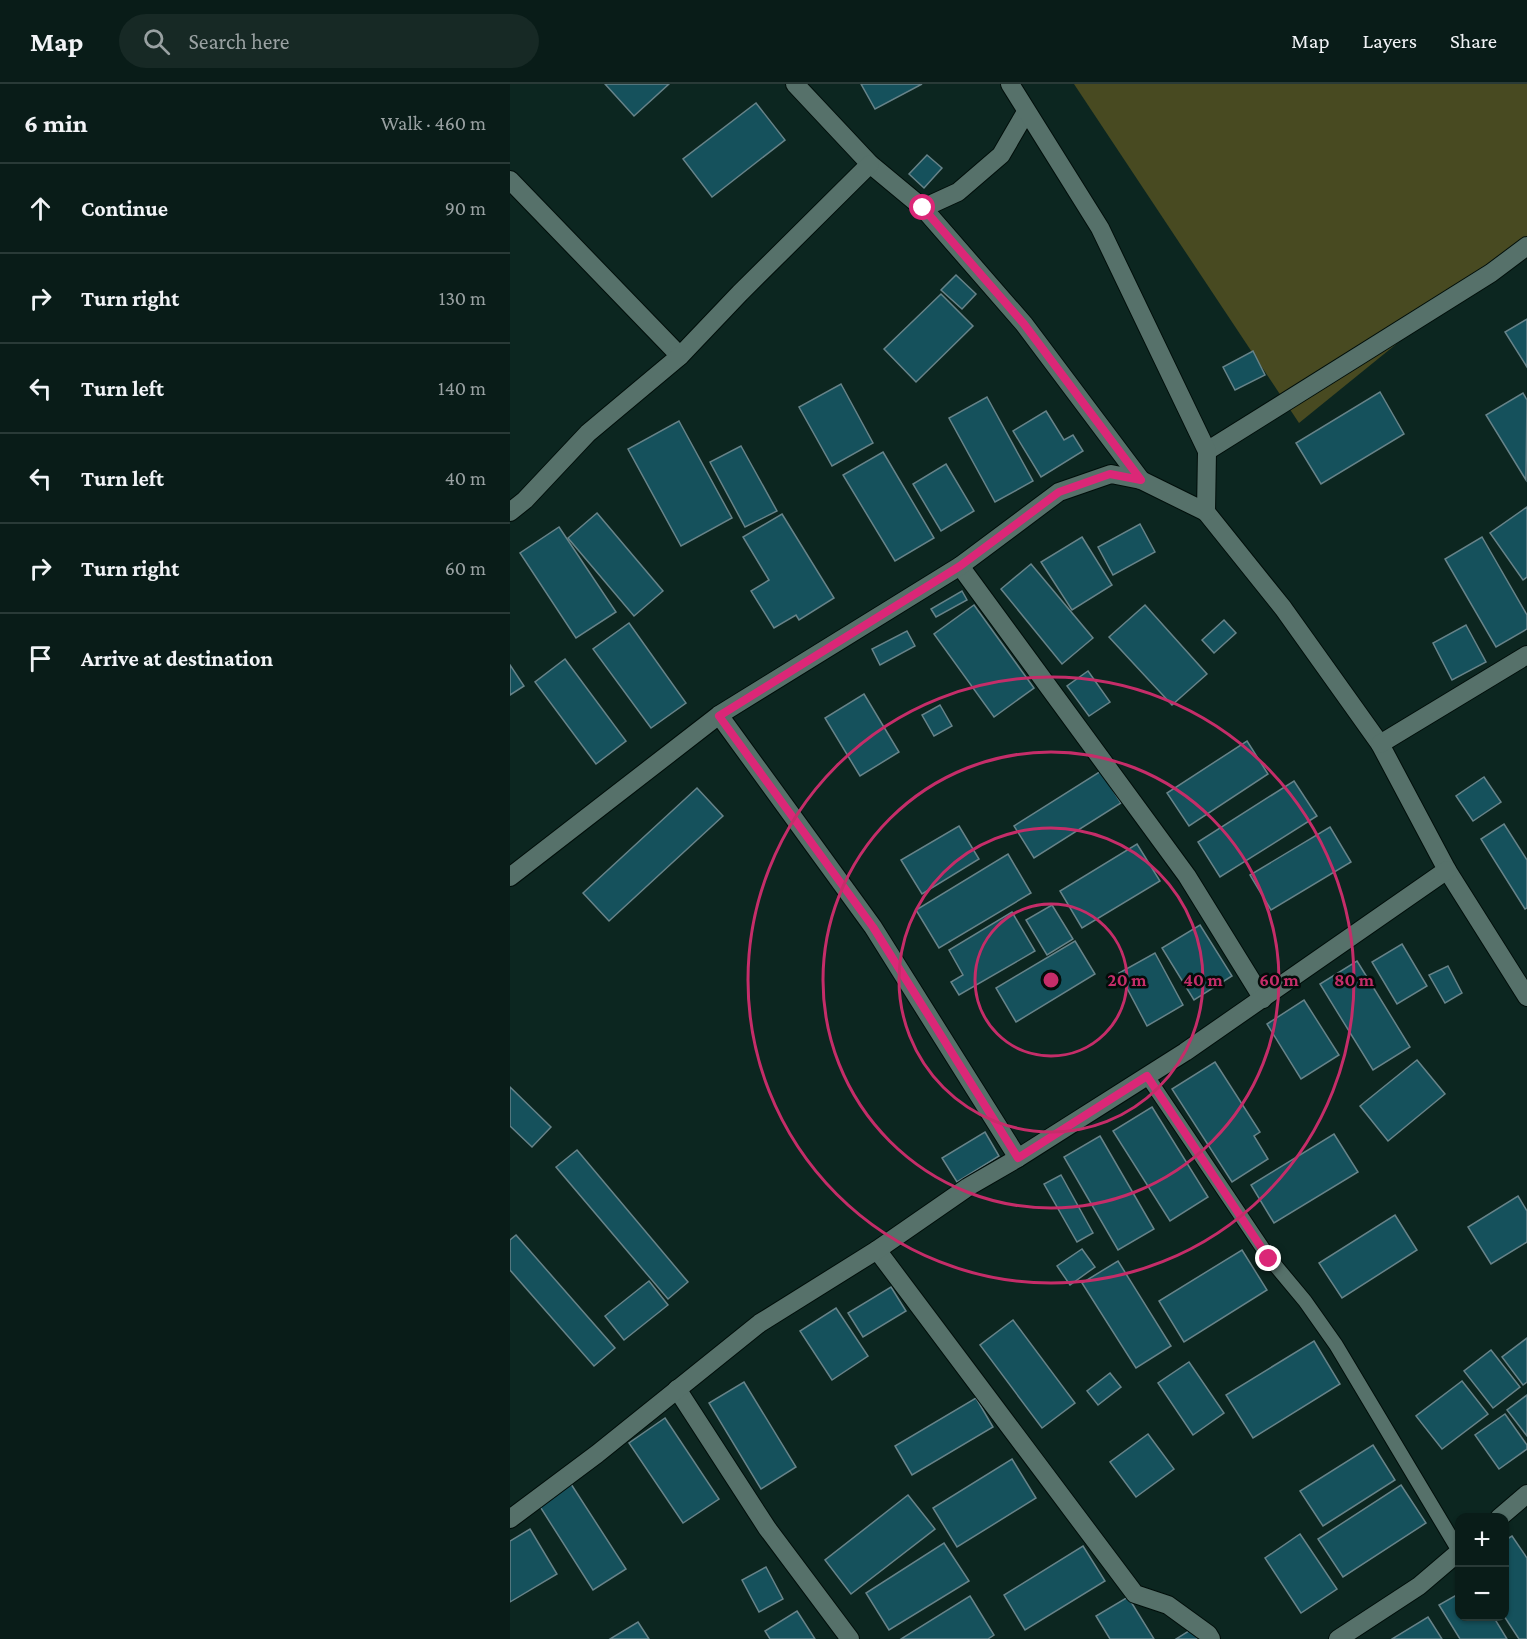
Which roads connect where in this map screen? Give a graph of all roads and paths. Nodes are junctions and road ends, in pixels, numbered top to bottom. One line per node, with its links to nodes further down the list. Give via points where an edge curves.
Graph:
1 (795, 84): 4 (street)
2 (1010, 84): 3 (street)
3 (1026, 112): 6 (street, via 1001,155 958,192); 9 (street, via 1100,228)
4 (870, 164): 6 (street); 8 (street)
5 (510, 180): 8 (street)
6 (923, 208): 10 (street, via 1024,324)
7 (1527, 246): 9 (street, via 1491,273)
8 (680, 356): 11 (street, via 588,433)
9 (1207, 451): 12 (street)
10 (1141, 480): 12 (street); 13 (street, via 1110,474 1059,492)
11 (510, 512)
12 (1206, 512): 16 (street, via 1283,608)
13 (960, 566): 15 (street); 20 (street, via 1187,876)
14 (1527, 656): 16 (street)
15 (719, 716): 18 (street); 22 (street, via 873,927)
16 (1380, 744): 17 (street)
17 (1448, 870): 19 (street); 20 (street)
18 (510, 878)
19 (1526, 995)
20 (1263, 999): 21 (street)
21 (1147, 1076): 22 (street); 28 (lane, via 1269,1259 1336,1345)
22 (1018, 1158): 23 (street)
23 (877, 1250): 24 (street, via 760,1323); 31 (street, via 1135,1594 1168,1605)
24 (678, 1389): 27 (street); 30 (street, via 767,1528)
25 (1527, 1494): 26 (street)
26 (1505, 1513)
27 (510, 1519)
28 (1455, 1544)
29 (1455, 1554): 32 (street, via 1419,1586)
30 (850, 1639)
31 (1211, 1639)
32 (1338, 1639)

